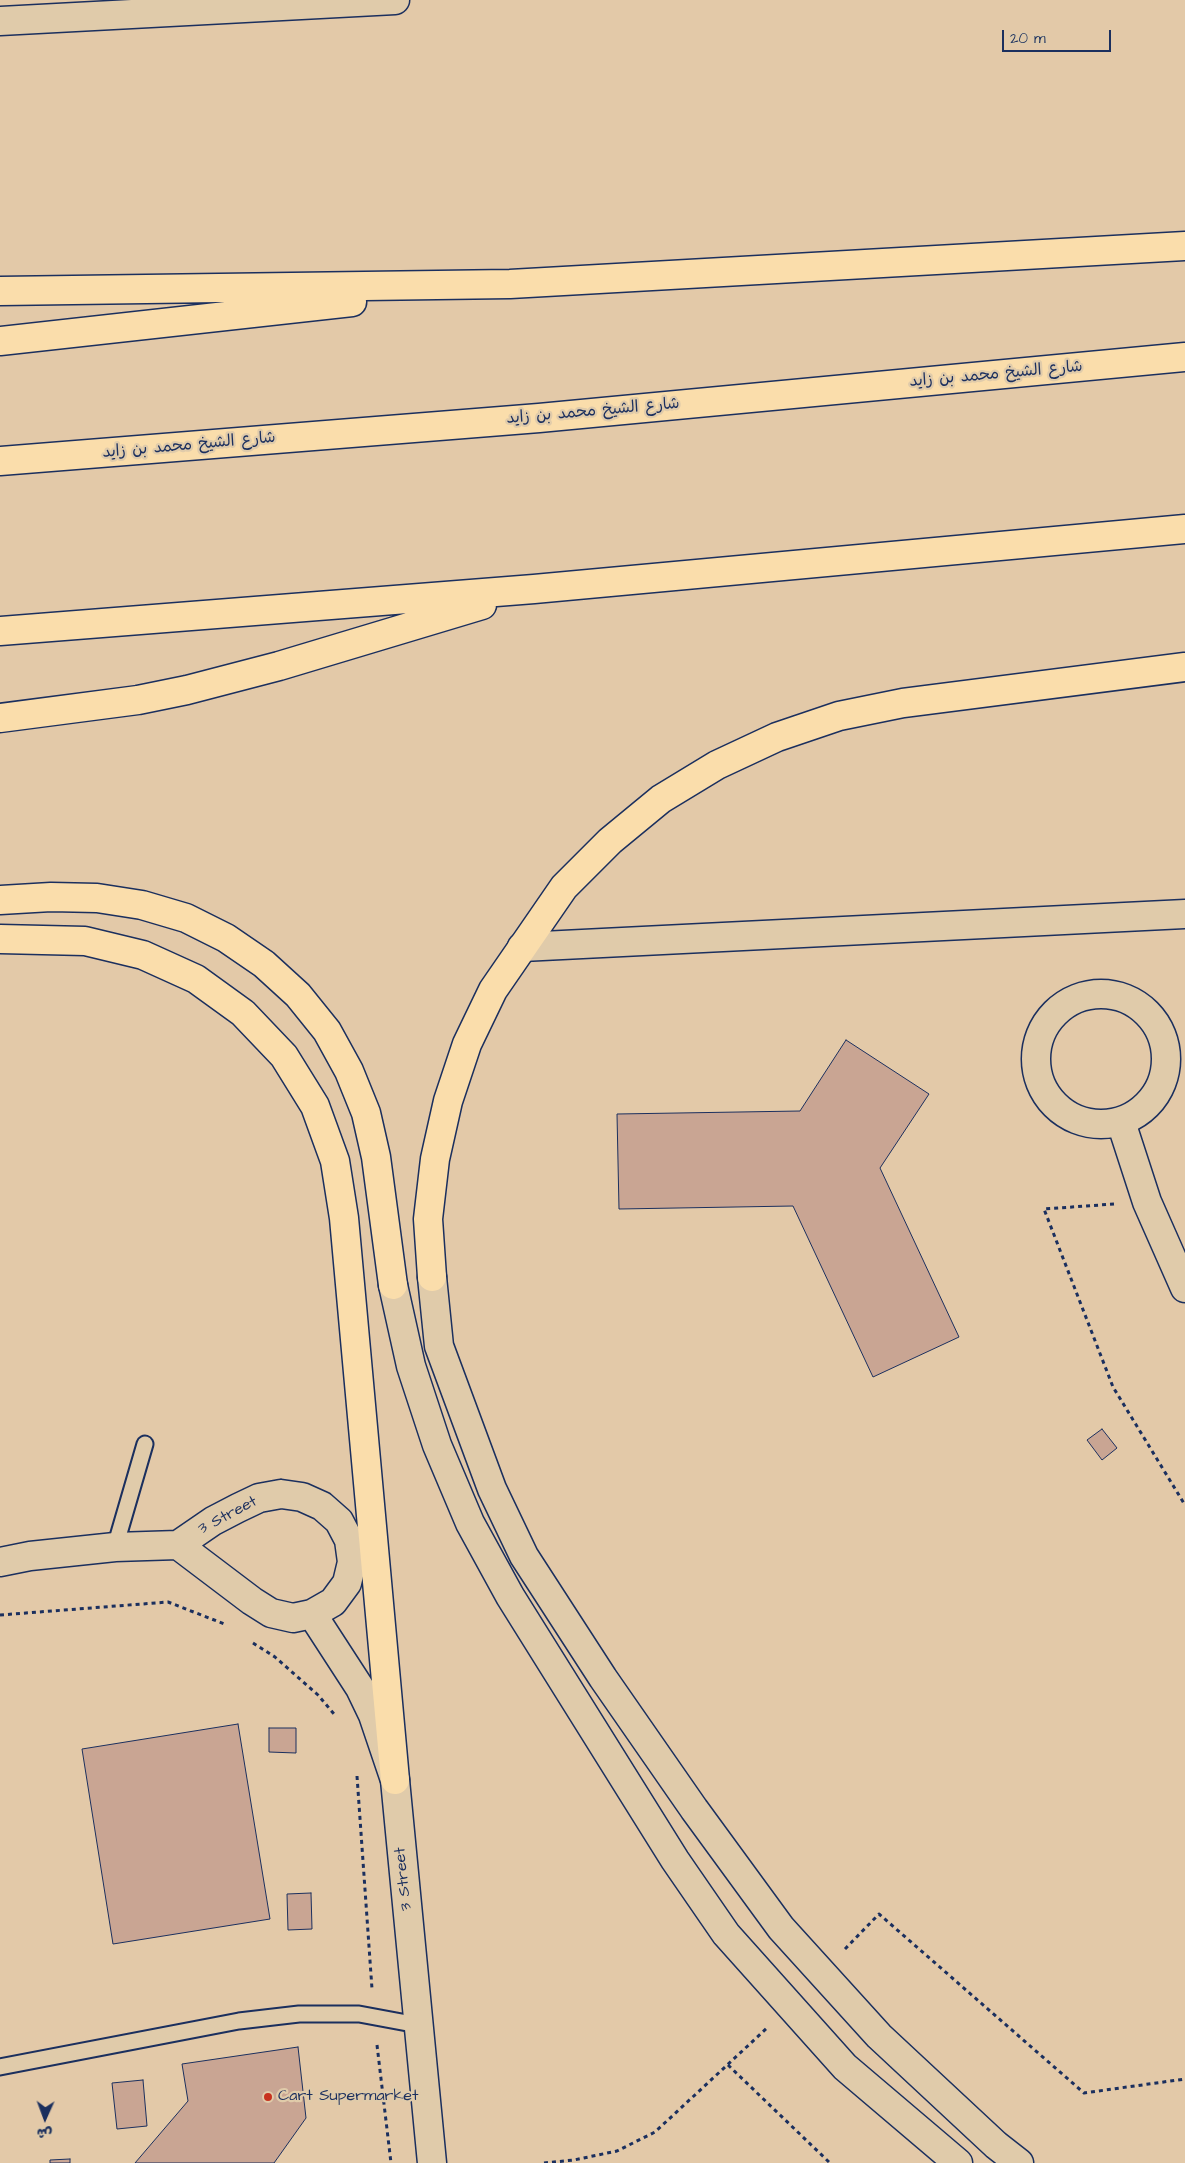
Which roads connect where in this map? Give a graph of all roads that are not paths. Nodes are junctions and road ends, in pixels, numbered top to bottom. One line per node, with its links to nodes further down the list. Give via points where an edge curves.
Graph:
1 (395, 0): 2 (street)
2 (0, 21)
3 (1185, 246): 4 (highway)
4 (510, 284): 5 (highway); 6 (highway)
5 (0, 291)
6 (0, 341)
7 (1185, 357): 8 (highway, شارع الشيخ محمد بن زايد, via 539,418)
8 (0, 461)
9 (1185, 529): 10 (highway)
10 (534, 589): 11 (highway); 13 (highway, via 279,666 187,690 138,700)
11 (0, 631)
12 (1185, 667): 17 (highway, via 903,703 839,716 777,737 717,765 661,799 610,841 564,887)
13 (0, 718)
14 (0, 900): 20 (highway, via 96,898 142,905 186,918 226,938 264,964 298,996 331,1039 349,1070 366,1113 376,1157)
15 (1185, 914): 17 (street)
16 (0, 939): 27 (highway, via 85,941 143,955 196,979 244,1013 284,1056 315,1106 335,1161 344,1218)
17 (522, 948): 19 (highway, via 493,990 467,1044 448,1101 435,1159 428,1219)
18 (1121, 1122): 18 (street, via 1098,1124 1076,1119 1056,1107 1042,1089 1036,1067 1037,1044 1046,1023 1061,1006 1082,996 1105,993 1127,998 1146,1011 1160,1029 1167,1050 1166,1073 1157,1094 1141,1111); 21 (street, via 1147,1202)
19 (432, 1277): 32 (street, via 439,1346 492,1489 524,1556 603,1678 780,1928 878,2036)
20 (393, 1285): 31 (street, via 411,1366 437,1445 470,1523 510,1596 675,1860 726,1934 845,2067)
21 (1185, 1288)
22 (145, 1444): 24 (lane)
23 (178, 1545): 24 (street); 26 (street, 3 Street, via 271,1613 293,1618); 26 (street, 3 Street, via 213,1521 259,1498 281,1494 302,1496 322,1506 339,1521 349,1540 352,1562 347,1583 334,1602)
24 (115, 1547): 25 (street)
25 (0, 1562)
26 (312, 1614): 27 (street, 3 Street, via 360,1688 373,1715)
27 (394, 1780): 28 (street, 3 Street)
28 (418, 2025): 29 (lane, via 359,2014 299,2014 239,2021); 30 (street, 3 Street)
29 (0, 2067)
30 (432, 2163)
31 (958, 2163)
32 (1019, 2163)

